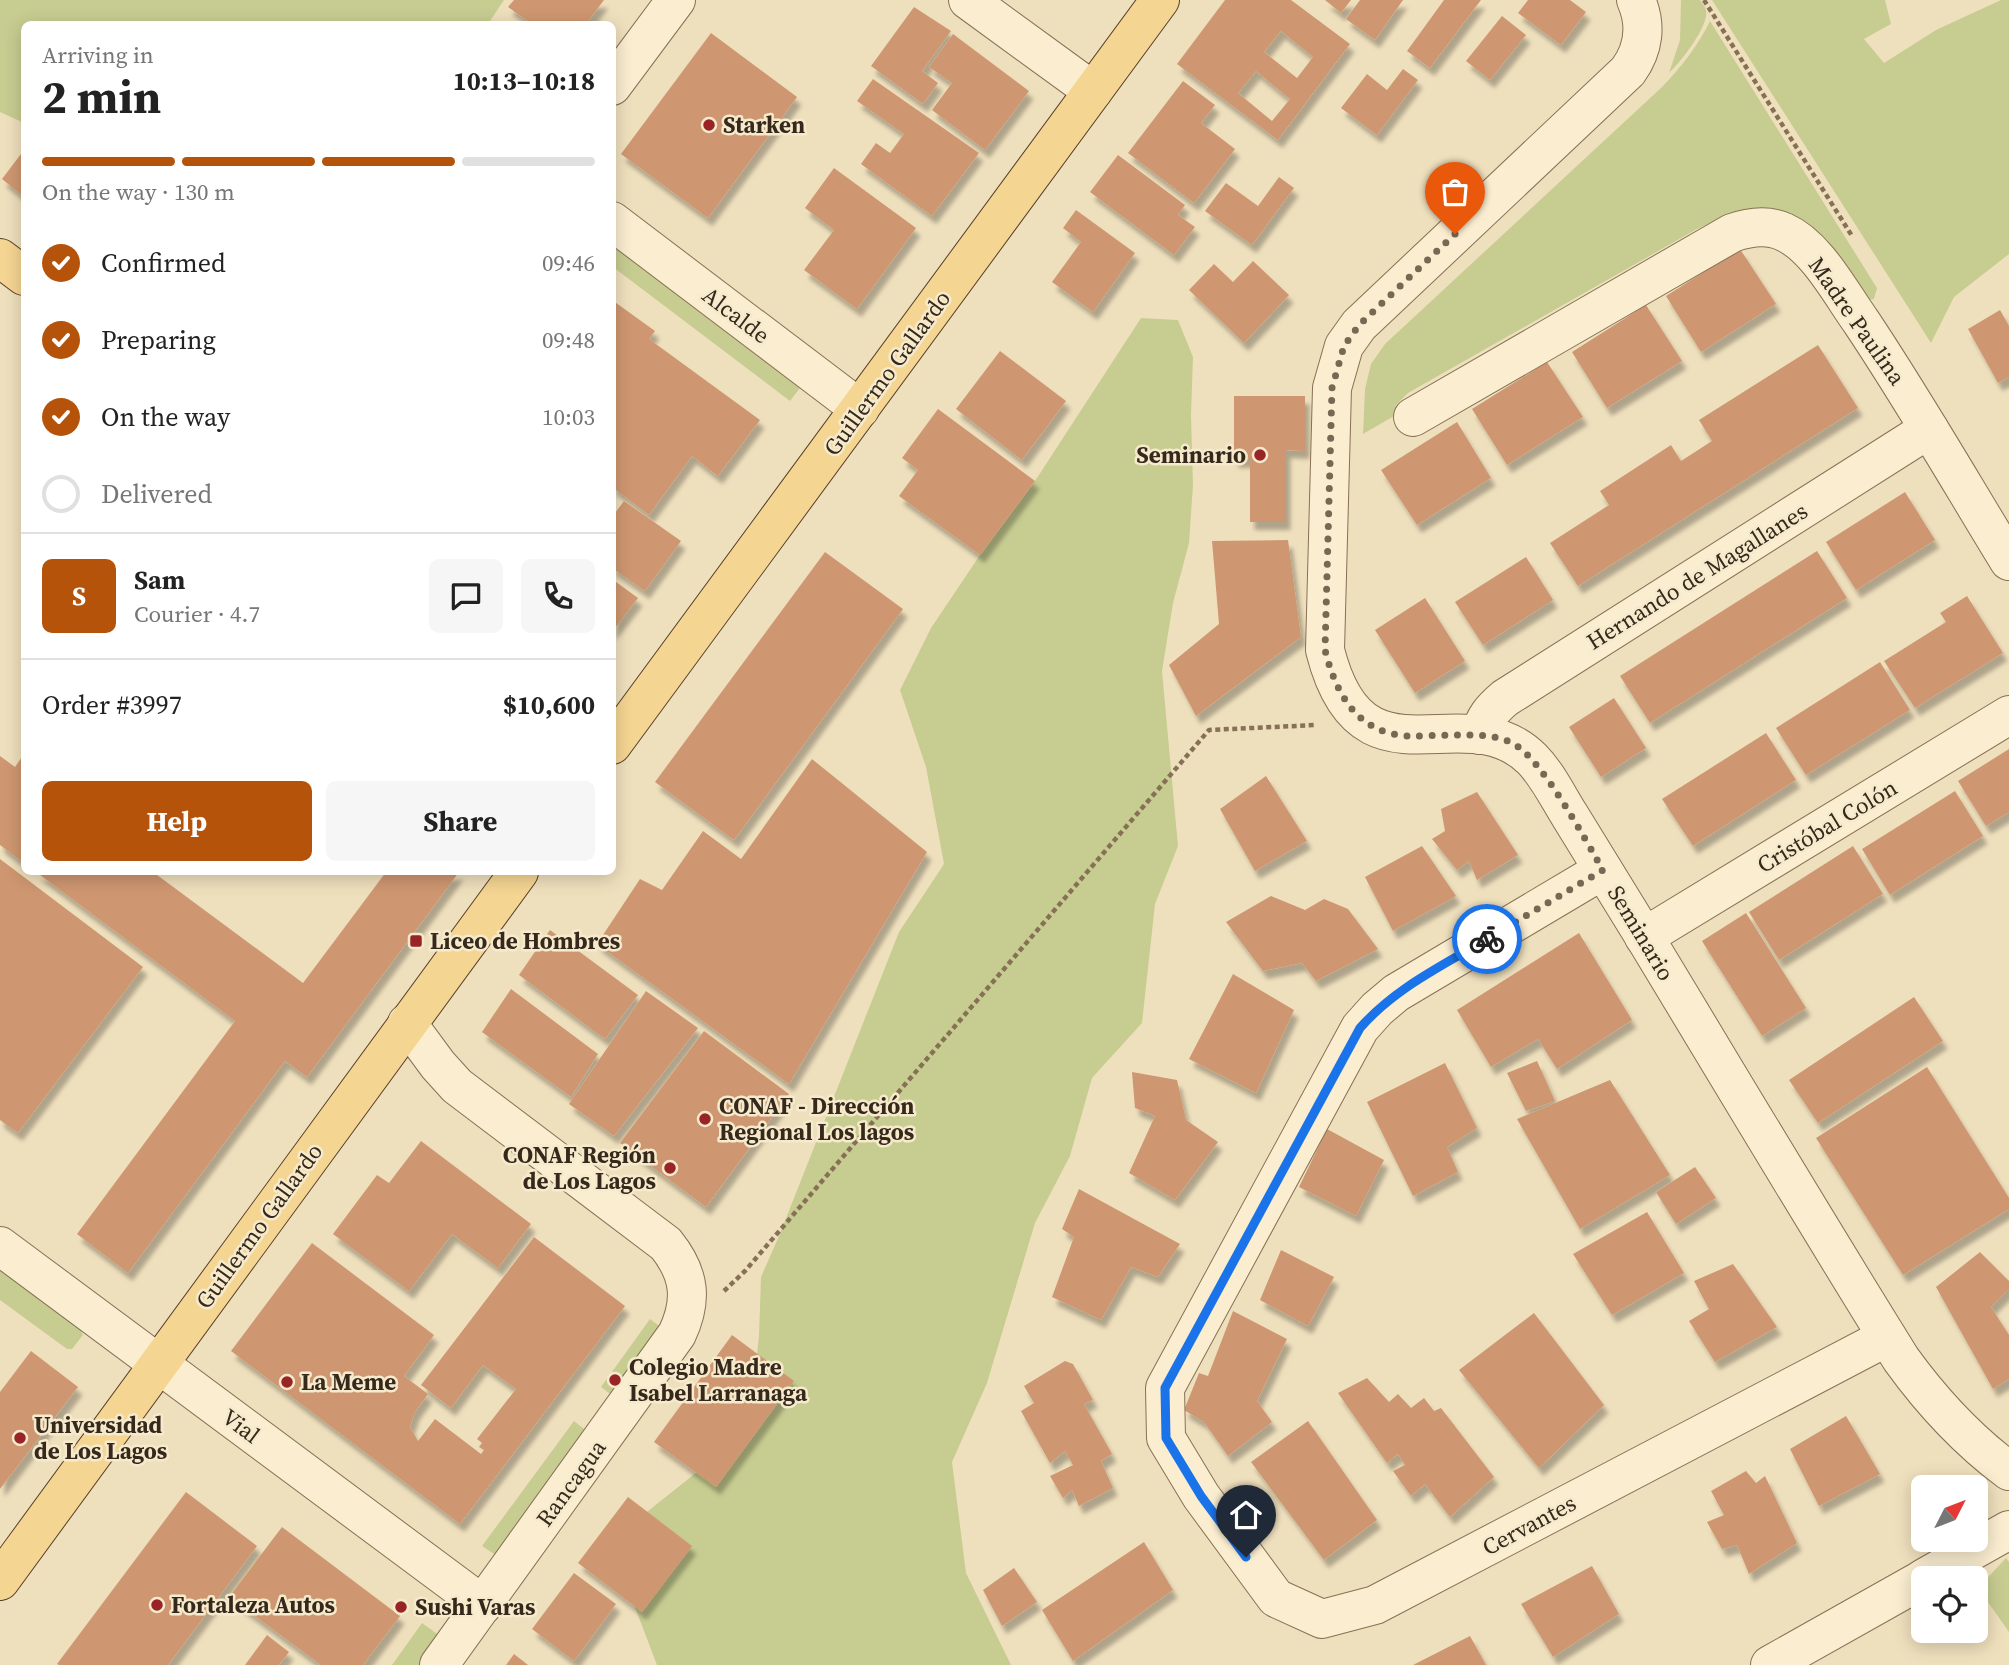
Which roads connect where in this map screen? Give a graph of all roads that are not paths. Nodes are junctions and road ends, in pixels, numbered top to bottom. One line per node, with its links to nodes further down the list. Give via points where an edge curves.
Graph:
1 (676, 0): 5 (street)
2 (968, 0): 6 (street)
3 (1160, 0): 6 (main road, Guillermo Gallardo)
4 (1636, 0): 16 (street, Seminario, via 1643,36 1628,71 1359,325 1344,346 1332,388 1325,650 1336,686 1363,721 1391,732)
5 (616, 81)
6 (1093, 91): 10 (main road, Guillermo Gallardo)
7 (616, 225): 10 (street, Alcalde)
8 (0, 258): 9 (main road)
9 (21, 274)
10 (860, 409): 15 (main road, Guillermo Gallardo)
11 (1413, 417): 12 (street, Madre Paulina, via 1716,241 1760,226 1784,232 1823,266)
12 (1929, 429): 13 (street, Madre Paulina); 16 (street, Hernando de Magallanes, via 1505,698 1491,710)
13 (2009, 562)
14 (2009, 715): 19 (street, Cristóbal Colón)
15 (617, 729)
16 (1480, 735): 17 (street, Seminario, via 1515,744 1532,759)
17 (1603, 870): 19 (street, Seminario); 22 (street, Cervantes, via 1396,993 1360,1028 1165,1388 1166,1438 1201,1496 1276,1598 1322,1619 1374,1605)
18 (517, 875): 20 (main road, Guillermo Gallardo)
19 (1644, 937): 22 (street, Seminario)
20 (407, 1023): 23 (main road, Guillermo Gallardo); 29 (street, Rancagua, via 457,1086 666,1244 705,1292 688,1307 677,1335)
21 (0, 1246): 23 (street, Vial)
22 (1887, 1337): 24 (street, Seminario, via 1950,1421)
23 (160, 1364): 27 (main road, Guillermo Gallardo); 29 (street, Vial)
24 (2009, 1471)
25 (2009, 1530): 26 (street)
26 (1947, 1566)
27 (0, 1581)
28 (1911, 1586): 31 (street)
29 (483, 1605): 30 (street, Rancagua)
30 (439, 1665)
31 (1770, 1665)

